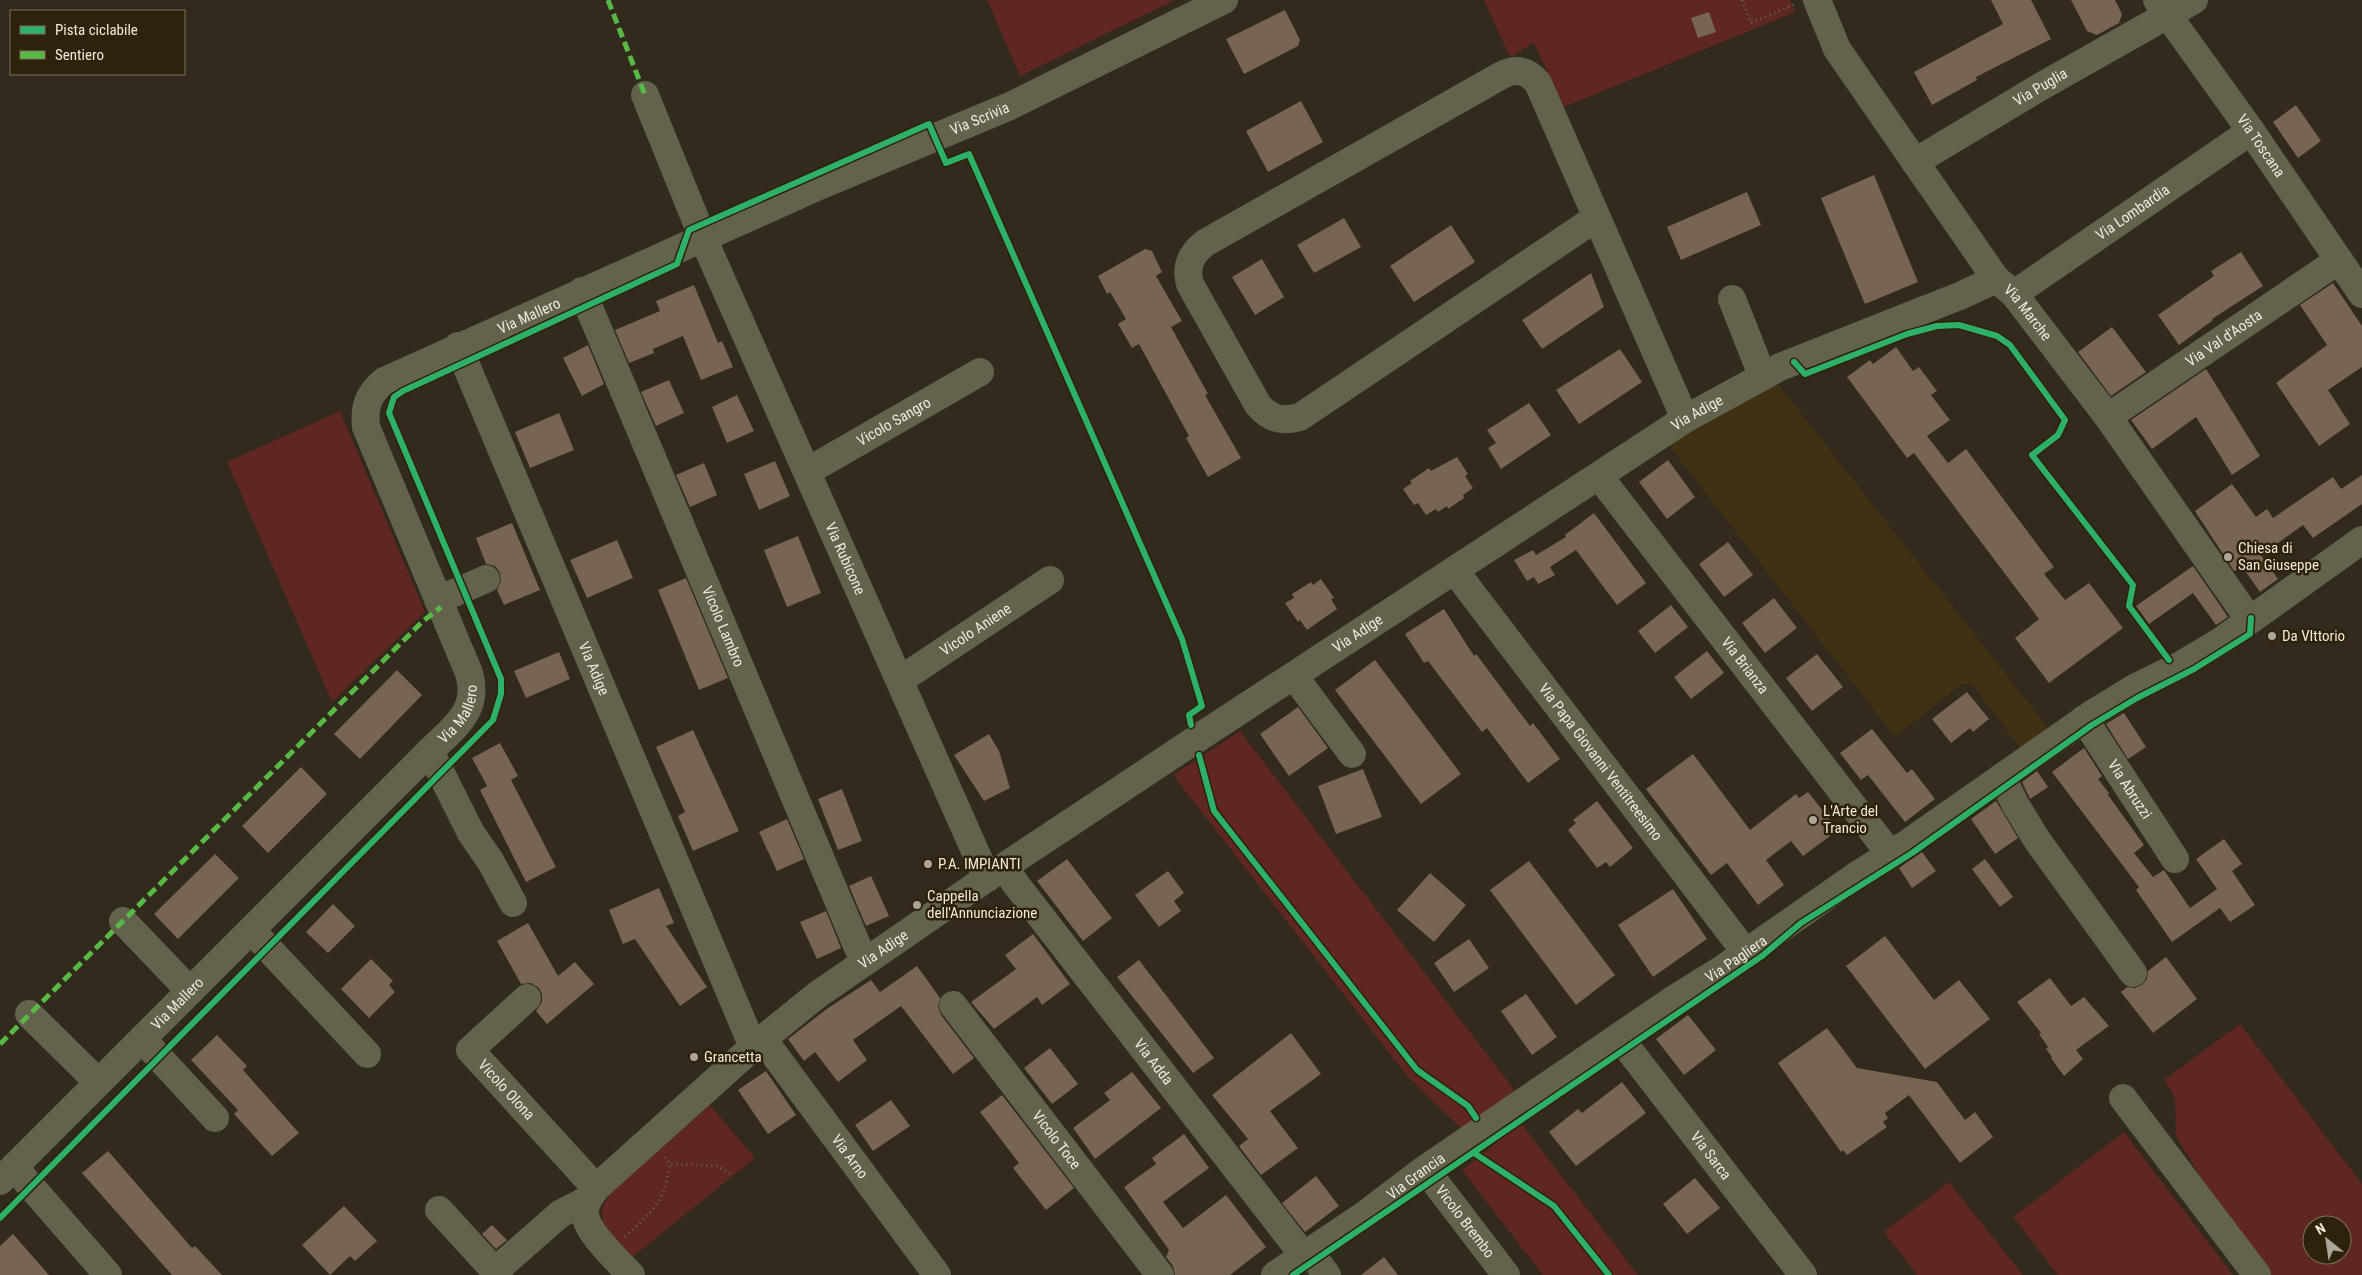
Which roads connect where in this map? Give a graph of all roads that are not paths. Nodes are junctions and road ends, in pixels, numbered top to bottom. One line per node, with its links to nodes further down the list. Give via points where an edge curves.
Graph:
1 (1224, 0): 9 (street, Via Scrivia, via 1018,102)
2 (2194, 0): 4 (street, Via Puglia)
3 (1808, 1): 7 (street, Via Marche)
4 (2163, 8): 6 (street, Via Toscana); 7 (street, Via Puglia)
5 (645, 95): 9 (street, Via Rubicone)
6 (2251, 131): 10 (street, Via Toscana); 11 (street, Via Lombardia)
7 (1915, 162): 11 (street, Via Marche)
8 (1596, 218): 8 (street, via 1538,83 1532,76 1517,70 1502,75 1205,243 1192,257 1188,274 1258,405 1273,418 1293,419 1300,418); 19 (street)
9 (703, 238): 12 (street, Via Mallero); 20 (street, Via Rubicone)
10 (2339, 260): 13 (street, Via Toscana); 18 (street, Via Val d'Aosta)
11 (2005, 286): 17 (street, Via Adige, via 1962,295); 18 (street, Via Marche)
12 (582, 291): 15 (street, Via Mallero); 41 (street, Vicolo Lambro)
13 (2362, 294)
14 (1732, 299): 17 (street)
15 (458, 346): 26 (street, Via Mallero, via 384,380 374,388 364,412 366,427); 49 (street, Via Adige)
16 (980, 372): 20 (street, Vicolo Sangro)
17 (1762, 376): 19 (street, Via Adige)
18 (2108, 417): 27 (street, Via Marche)
19 (1685, 419): 21 (street, Via Adige)
20 (808, 471): 29 (street, Via Rubicone)
21 (1599, 476): 23 (street, Via Adige); 34 (street, Via Brianza)
22 (2362, 540): 27 (street, Via Pagliera)
23 (1455, 570): 28 (street, Via Adige); 40 (street, Via Papa Giovanni Ventitreesimo)
24 (486, 579): 26 (street)
25 (1050, 580): 29 (street, Vicolo Aniene)
26 (438, 600): 31 (street, Via Mallero, via 473,685 465,715)
27 (2251, 618): 30 (street, Via Pagliera, via 2221,641)
28 (1294, 676): 32 (street); 36 (street, Via Adige)
29 (900, 680): 36 (street, Via Rubicone)
30 (2084, 719): 33 (street, Via Pagliera); 35 (street, Via Abruzzi)
31 (430, 751): 37 (street, via 471,833 492,862); 39 (street, Via Mallero)
32 (1352, 754)
33 (2002, 777): 34 (street, Via Pagliera); 42 (street, via 2037,840)
34 (1890, 854): 40 (street, Via Pagliera)
35 (2175, 859)
36 (996, 872): 41 (street, Via Adige); 59 (street, Via Adda, via 1015,884)
37 (513, 903)
38 (122, 921): 43 (street)
39 (251, 930): 43 (street, Via Mallero); 50 (street)
40 (1746, 953): 47 (street, Via Pagliera)
41 (864, 962): 49 (street, Via Adige)
42 (2133, 973)
43 (190, 991): 48 (street, Via Mallero)
44 (527, 998): 57 (street, Vicolo Olona, via 470,1050)
45 (953, 1005): 64 (street, Vicolo Toce)
46 (29, 1014): 51 (street)
47 (1619, 1037): 54 (street, Via Pagliera); 68 (street, Via Sarca)
48 (142, 1039): 51 (street, Via Mallero); 53 (street)
49 (758, 1043): 57 (street, Via Adige); 63 (street, Via Arno)
50 (367, 1054)
51 (98, 1082): 56 (street, Via Mallero)
52 (2123, 1098): 69 (street)
53 (215, 1118)
54 (1482, 1130): 55 (street, Via Grancia)
55 (1425, 1169): 59 (street, Via Grancia); 67 (street, Vicolo Brembo)
56 (7, 1174): 61 (street)
57 (592, 1194): 60 (street, Via Adige, via 560,1214); 62 (street, via 585,1213 586,1221)
58 (439, 1210): 60 (street)
59 (1307, 1254): 65 (street, Via Grancia); 66 (street, Via Adda)
60 (497, 1273)
61 (108, 1275)
62 (632, 1275)
63 (937, 1275)
64 (1160, 1275)
65 (1276, 1275)
66 (1327, 1275)
67 (1506, 1275)
68 (1804, 1275)
69 (2257, 1275)

